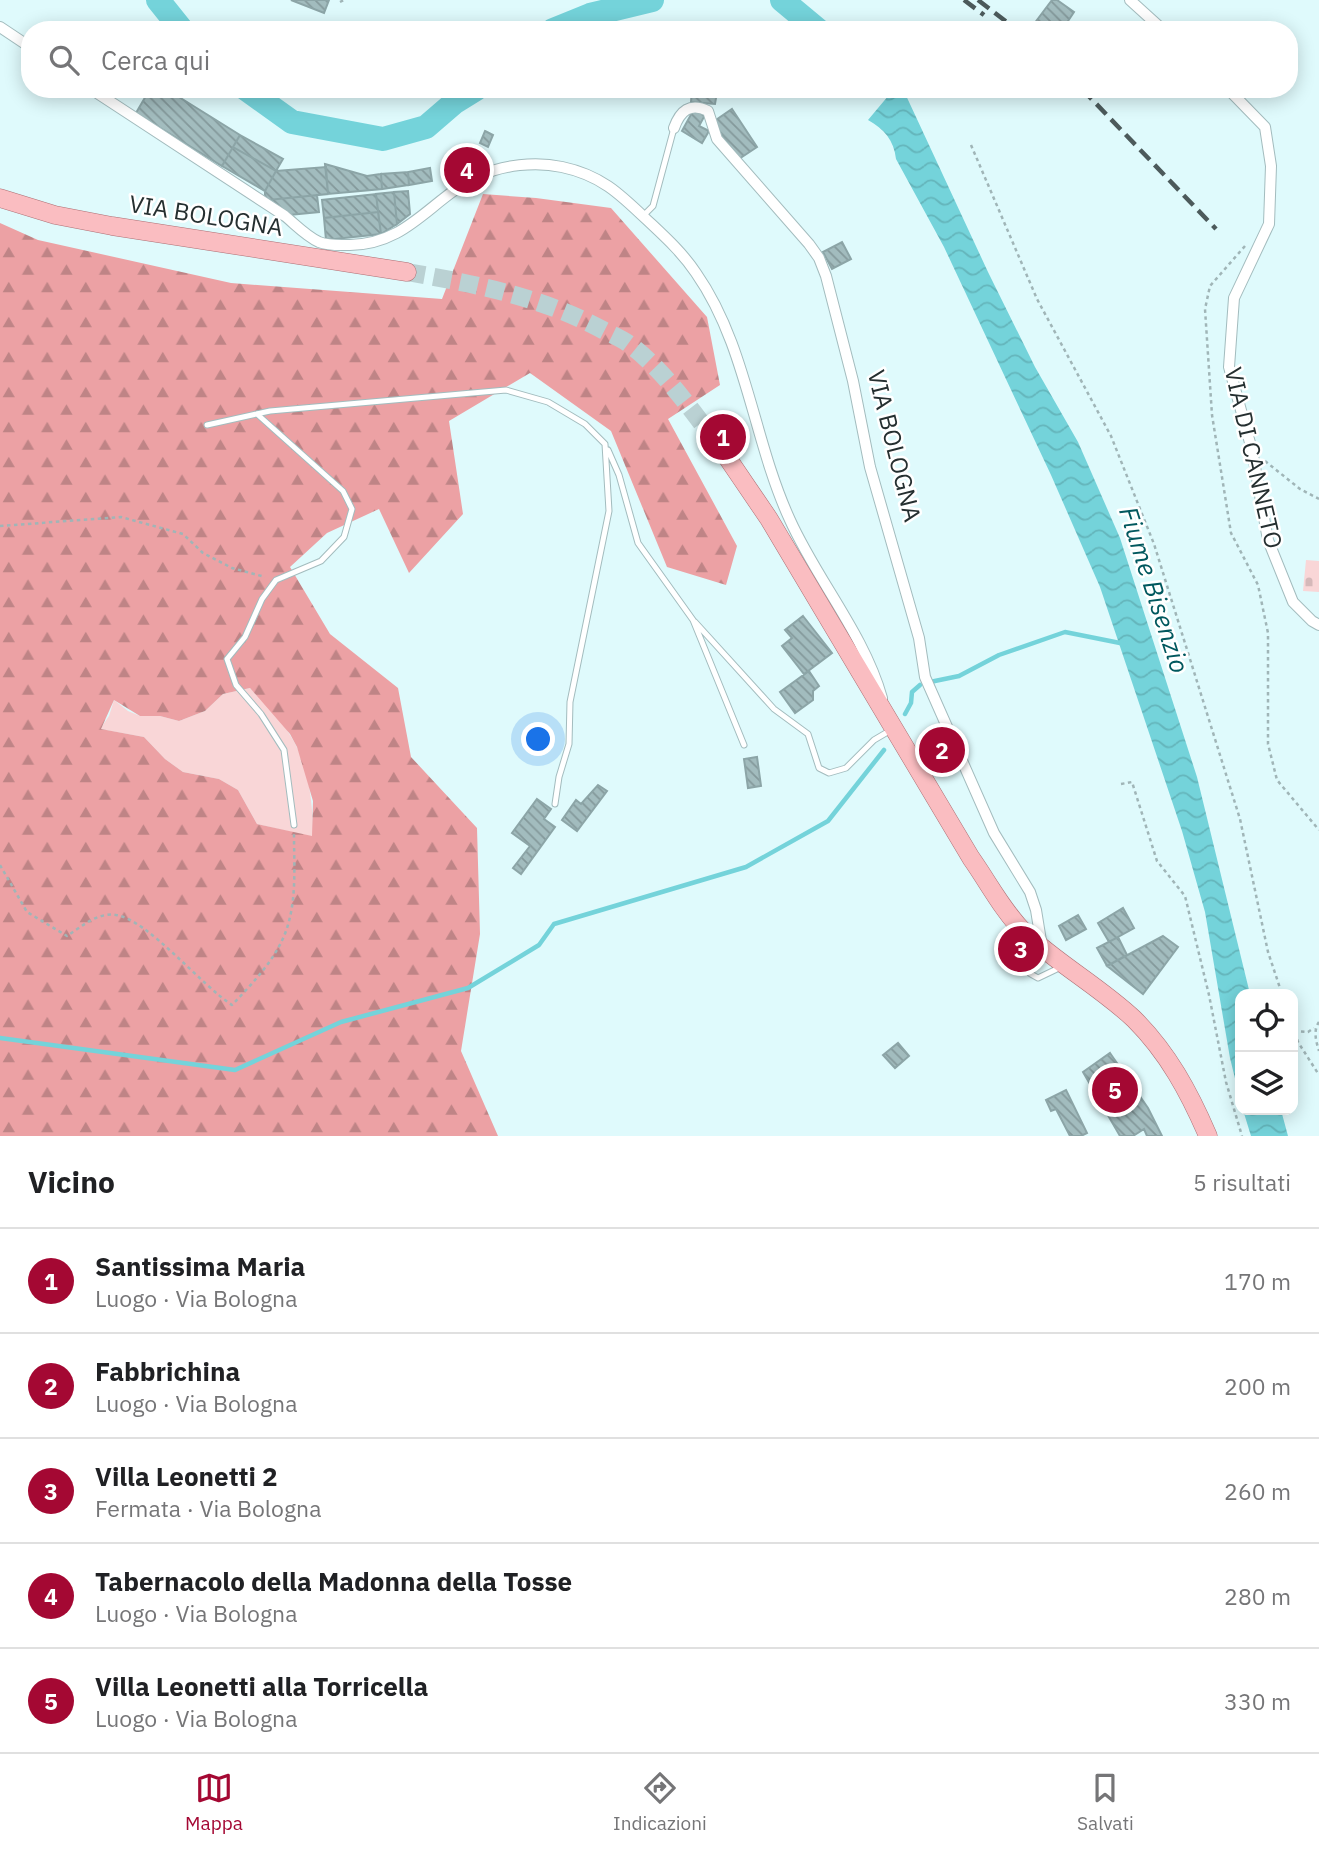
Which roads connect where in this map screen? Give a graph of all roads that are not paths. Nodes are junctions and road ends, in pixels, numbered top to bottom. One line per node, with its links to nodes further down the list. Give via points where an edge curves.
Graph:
1 (1130, 0): 2 (street)
2 (1153, 21)
3 (0, 27): 4 (street)
4 (21, 41)
5 (105, 98): 9 (street, via 317,241 352,245 379,241 401,232 477,177 533,164 588,176 613,188)
6 (1237, 98): 16 (street, VIA DI CANNETO, via 1265,127 1271,166 1269,224 1234,298 1229,367 1252,450 1268,540 1293,602)
7 (674, 128): 9 (lane, VIA BOLOGNA, via 653,206); 23 (street, VIA BOLOGNA, via 689,107 708,111 717,139 819,258 842,334 870,467 919,638 925,677 994,833 1030,892)
8 (0, 198): 10 (main road, VIA BOLOGNA, via 112,226)
9 (643, 216): 17 (street, via 696,272 724,324 784,508 867,656)
10 (407, 272)
11 (257, 414): 12 (lane); 13 (lane, via 506,390 548,402 585,424); 21 (lane, via 343,491 352,509 344,537 321,561 276,580 245,637 227,659 236,685 284,750)
12 (206, 425)
13 (605, 444): 15 (lane, via 638,543); 20 (lane, via 609,511 570,702 569,744)
14 (718, 444): 17 (main road)
15 (693, 620): 18 (lane, via 774,709 807,734 819,768 828,774 846,768 874,740); 19 (lane)
16 (1319, 625)
17 (885, 711): 18 (main road)
18 (895, 728): 22 (main road, via 971,858)
19 (744, 745)
20 (555, 804)
21 (294, 825)
22 (1024, 931): 23 (main road); 24 (lane, via 1017,947 1025,972 1038,978)
23 (1042, 947): 24 (main road)
24 (1065, 964): 25 (main road, via 1133,1018 1168,1057)
25 (1208, 1136)

